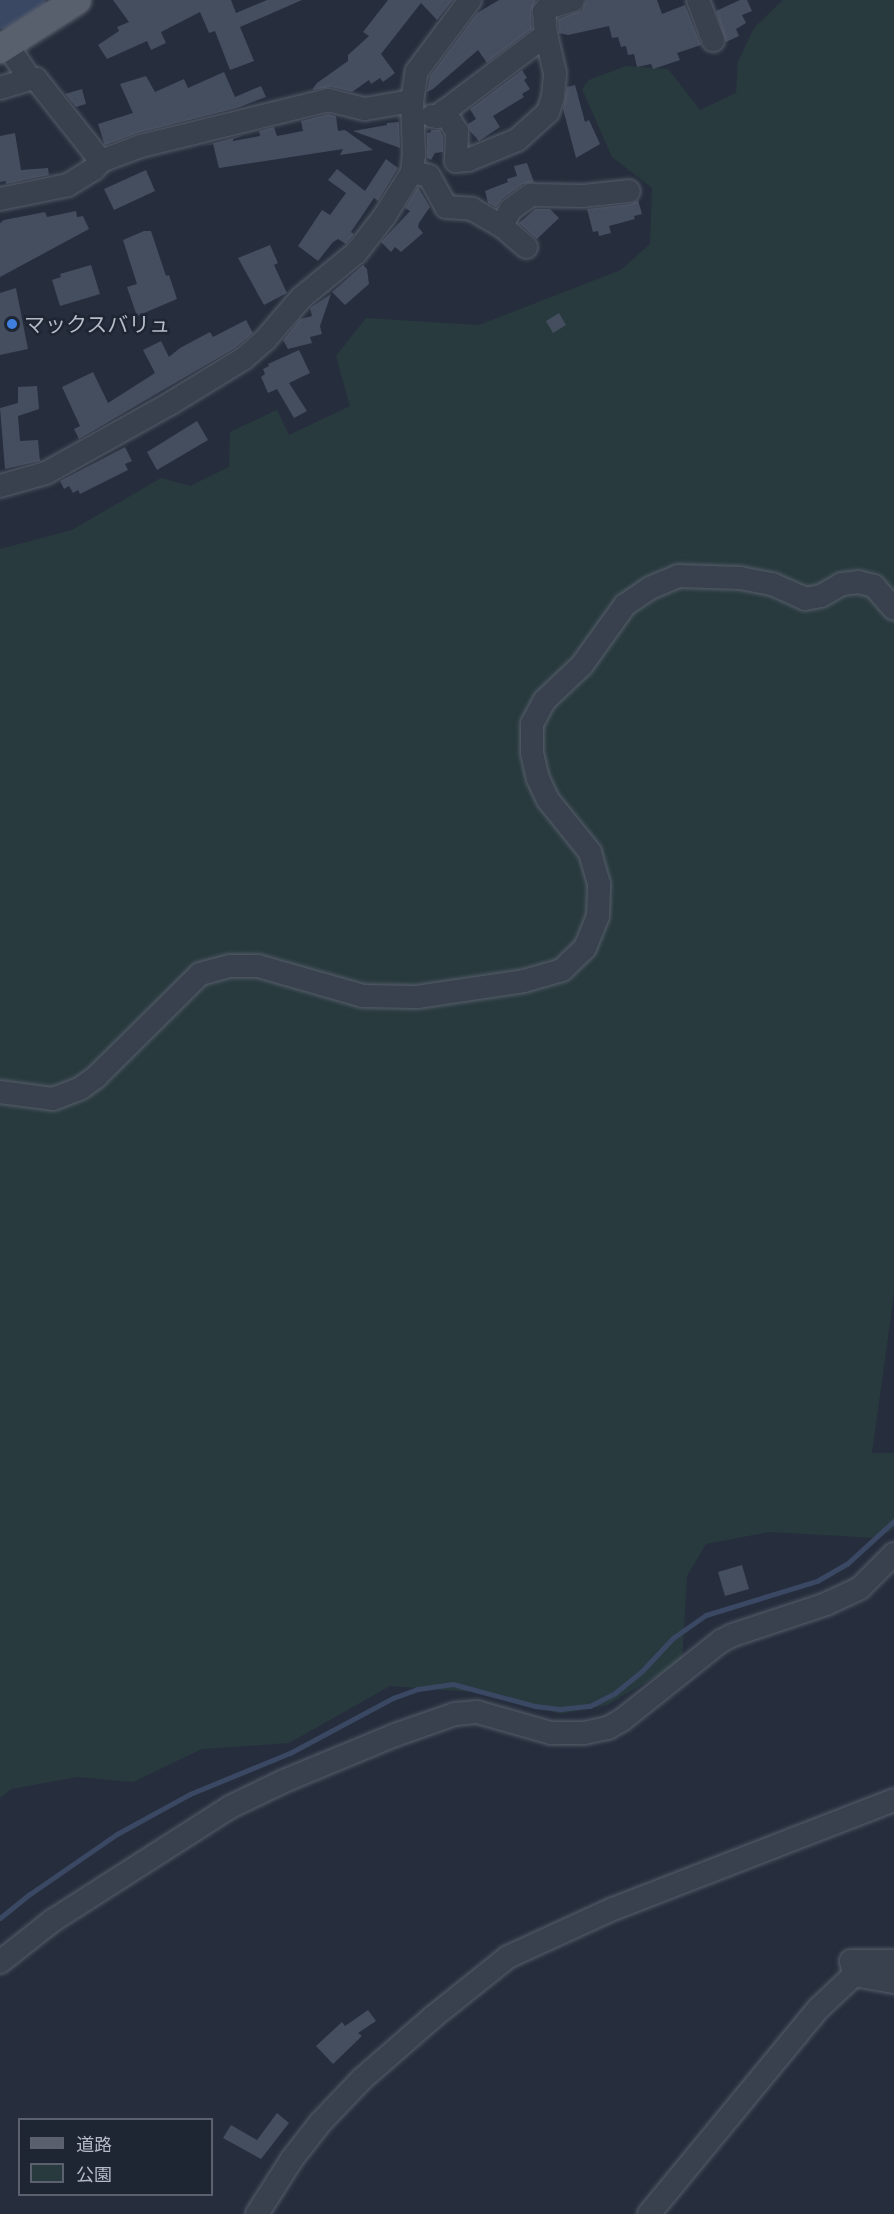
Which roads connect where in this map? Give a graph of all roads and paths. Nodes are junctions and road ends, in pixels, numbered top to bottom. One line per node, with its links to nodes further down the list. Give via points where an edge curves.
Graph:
1 (77, 0): 7 (main road)
2 (470, 0): 10 (street, via 417,70)
3 (573, 0): 5 (street, via 547,8)
4 (698, 0): 6 (street)
5 (546, 35): 11 (street); 11 (street, via 555,73 553,98 548,112 517,140 456,161 457,132)
6 (713, 40)
7 (4, 47): 8 (street)
8 (30, 79): 9 (street); 12 (street, via 36,79)
9 (0, 88)
10 (412, 107): 11 (street, via 437,117); 12 (street, via 365,109 328,100 141,146); 13 (street)
11 (444, 111)
12 (101, 161): 15 (street, via 68,185)
13 (412, 172): 16 (street, via 429,176 446,207 472,208); 18 (street, via 384,218 356,253 301,298 243,359 46,473)
14 (629, 191): 16 (street, via 583,196 538,194 510,210)
15 (0, 199)
16 (502, 226): 17 (street)
17 (526, 247)
18 (0, 486)
19 (894, 609): 20 (street, via 874,586 858,582 805,599 772,584 740,578 678,576 625,605 582,665 545,700 532,724 532,752 538,779 548,800 590,852 599,884 598,916 585,948 562,970 524,981 417,997 363,996 258,966 230,966 200,974 81,1088 53,1099)
20 (0, 1092)
21 (894, 1554): 24 (street, via 860,1588 721,1641 608,1728 551,1733 477,1712 456,1714 394,1734 284,1781 230,1807 52,1921)
22 (894, 1800): 27 (street, via 613,1909 508,1957 362,2079 299,2150)
23 (894, 1961): 25 (street, via 851,1961)
24 (0, 1962)
25 (854, 1975): 26 (street); 28 (street, via 818,2009)
26 (894, 1982)
27 (257, 2214)
28 (649, 2214)

